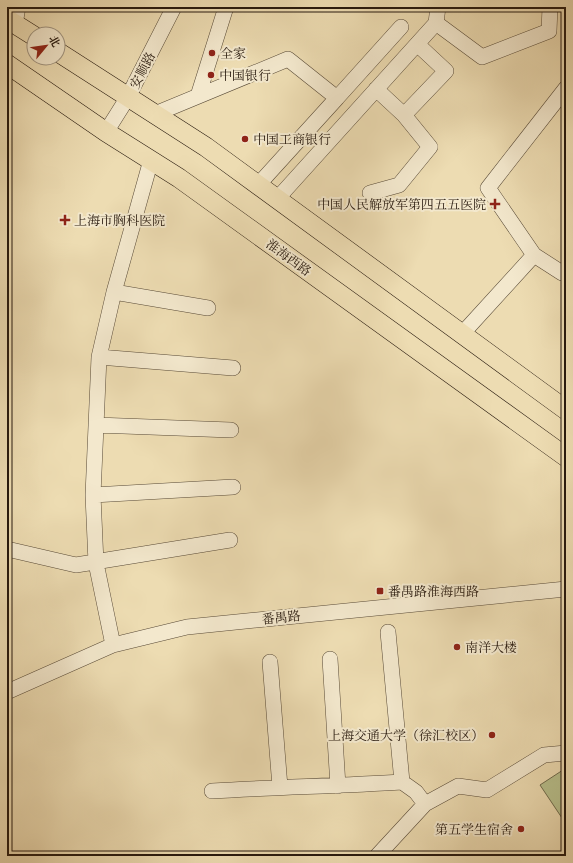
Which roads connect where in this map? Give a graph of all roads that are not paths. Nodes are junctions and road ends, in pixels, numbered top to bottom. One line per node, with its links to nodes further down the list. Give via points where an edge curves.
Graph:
1 (174, 7): 15 (street, 安顺路)
2 (226, 7): 14 (street)
3 (438, 7): 6 (street)
4 (550, 7): 6 (street, via 549,31 482,57)
5 (13, 17): 8 (main road)
6 (436, 22): 9 (street)
7 (401, 27): 16 (street)
8 (26, 29)
9 (417, 44): 13 (street); 18 (street, via 446,71)
10 (66, 57): 15 (main road)
11 (7, 64): 19 (main road, 淮海西路)
12 (566, 88): 24 (street, via 488,188)
13 (376, 89): 18 (street); 23 (street)
14 (198, 96): 16 (street, via 288,59); 17 (street)
15 (128, 97): 17 (main road); 19 (street, 安顺路)
16 (337, 98): 21 (street)
17 (155, 114): 21 (main road)
18 (404, 115): 22 (street, via 430,147 399,185)
19 (106, 132): 20 (main road, 淮海西路)
20 (151, 160): 26 (street); 34 (main road, 淮海西路)
21 (258, 185): 23 (main road)
22 (370, 193)
23 (277, 199): 28 (main road)
24 (534, 255): 25 (street, via 562,273); 28 (street)
25 (566, 272)
26 (114, 292): 27 (street); 29 (street)
27 (208, 308)
28 (462, 334): 31 (main road)
29 (99, 357): 30 (street); 32 (street)
30 (233, 368)
31 (566, 410)
32 (96, 425): 33 (street); 36 (street)
33 (231, 430)
34 (566, 457)
35 (233, 487): 36 (street)
36 (93, 495): 39 (street)
37 (230, 540): 39 (street)
38 (7, 549): 39 (street, via 76,565)
39 (96, 563): 42 (street)
40 (566, 589): 42 (street, 番禺路, via 186,627)
41 (388, 632): 47 (street)
42 (113, 645): 45 (street, 番禺路)
43 (330, 660): 48 (street)
44 (270, 662): 49 (street)
45 (7, 692)
46 (566, 753): 51 (street, via 544,755 487,790 458,786)
47 (402, 782): 48 (street); 51 (street, via 416,792)
48 (338, 786): 49 (street)
49 (280, 787): 50 (street)
50 (212, 791)
51 (425, 804): 52 (street)
52 (377, 856)

